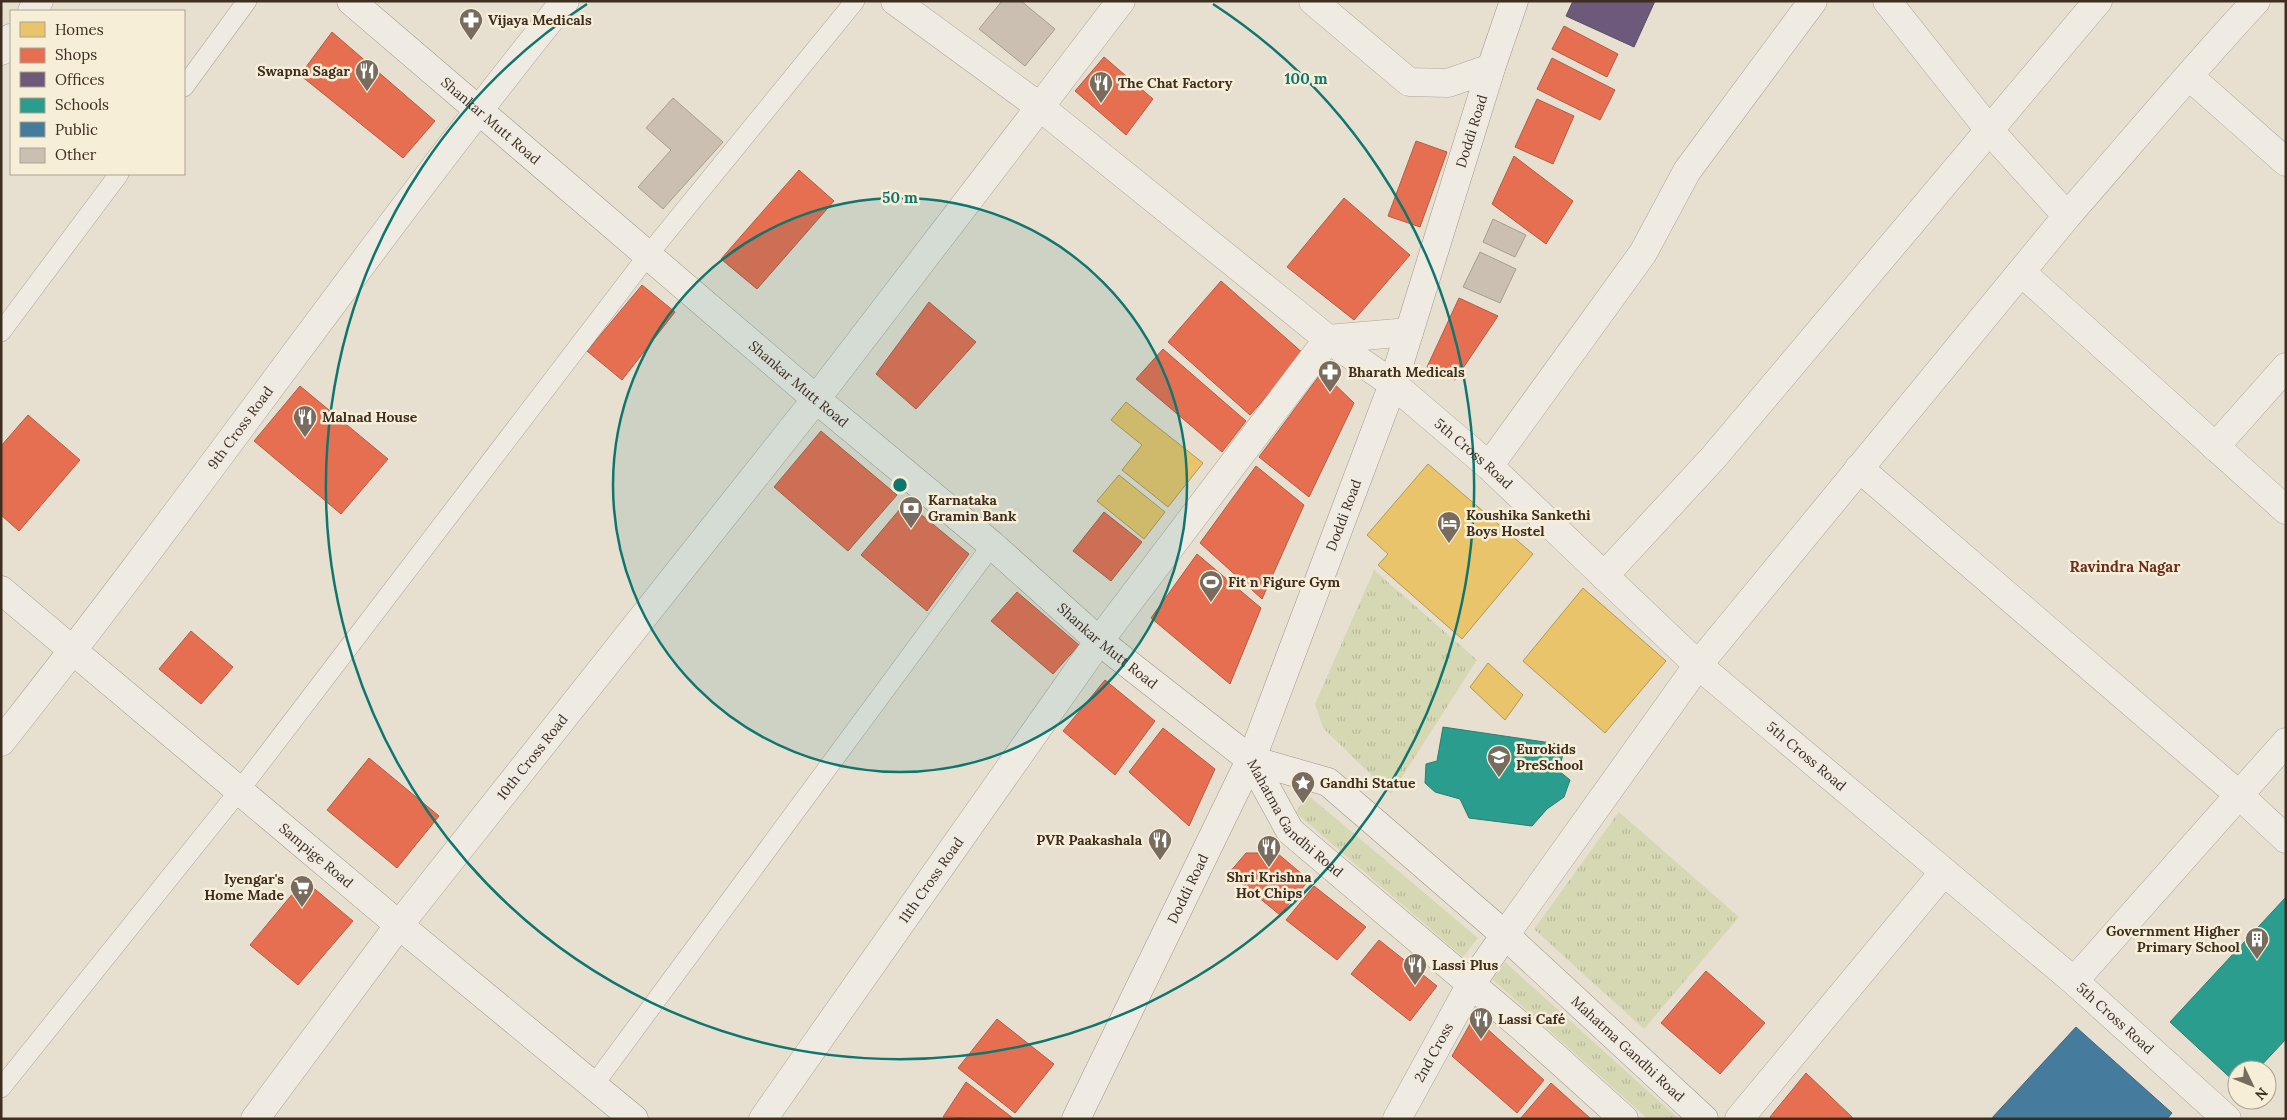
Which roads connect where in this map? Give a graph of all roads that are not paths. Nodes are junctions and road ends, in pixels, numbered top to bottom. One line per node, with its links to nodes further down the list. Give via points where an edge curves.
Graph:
1 (247, 1): 17 (lane)
2 (351, 1): 19 (street, Shankar Mutt Road)
3 (565, 1): 19 (street, 9th Cross Road)
4 (855, 1): 24 (lane)
5 (895, 1): 18 (street, 5th Cross Road)
6 (1121, 1): 18 (street, 10th Cross Road)
7 (1313, 1): 15 (street, via 1409,82 1448,83)
8 (1514, 1): 15 (street, Doddi Road)
9 (1813, 1): 33 (street, via 1687,171 1642,253)
10 (1887, 1): 20 (street)
11 (2098, 1): 20 (street)
12 (2256, 1): 16 (street, 2nd Cross, via 2211,49)
13 (10, 39): 14 (street)
14 (1, 51)
15 (1491, 68): 27 (street, Doddi Road)
16 (2190, 77): 21 (street); 23 (street, 2nd Cross)
17 (185, 86)
18 (1040, 107): 28 (street, 5th Cross Road); 31 (street, 10th Cross Road)
19 (476, 111): 24 (street, Shankar Mutt Road); 40 (street, 9th Cross Road)
20 (1990, 131): 23 (street); 37 (street, via 1713,458)
21 (2286, 162)
22 (118, 175): 26 (lane)
23 (2067, 216): 25 (street, 2nd Cross)
24 (648, 254): 31 (street, Shankar Mutt Road); 45 (lane)
25 (2021, 272): 32 (street); 34 (street, 2nd Cross)
26 (1, 332)
27 (1409, 332): 28 (street); 30 (street, Doddi Road)
28 (1328, 339): 30 (street, 5th Cross Road); 39 (street, 11th Cross Road)
29 (2286, 367): 32 (street)
30 (1393, 384): 33 (street, 5th Cross Road); 44 (street, Doddi Road)
31 (816, 399): 36 (street, Shankar Mutt Road); 49 (street, 10th Cross Road)
32 (2215, 447): 35 (street)
33 (1489, 466): 37 (street, 5th Cross Road)
34 (1859, 468): 41 (street, 2nd Cross); 46 (street)
35 (2286, 510)
36 (992, 545): 39 (street, Shankar Mutt Road); 53 (lane)
37 (1604, 576): 41 (street, 5th Cross Road)
38 (1, 590): 40 (street, Sampige Road)
39 (1099, 641): 44 (street, Shankar Mutt Road); 57 (street, 11th Cross Road)
40 (73, 652): 42 (street, 9th Cross Road); 45 (street, Sampige Road)
41 (1698, 665): 48 (street, 5th Cross Road); 50 (street, 2nd Cross)
42 (1, 742)
43 (2286, 742): 46 (street)
44 (1251, 760): 50 (street, Mahatma Gandhi Road, via 1328,782); 52 (street, Mahatma Gandhi Road, via 1290,831); 58 (street, Doddi Road)
45 (239, 791): 49 (street, Sampige Road); 54 (lane)
46 (2238, 794): 47 (street); 51 (street)
47 (2286, 840)
48 (1944, 872): 51 (street, 5th Cross Road); 62 (street)
49 (399, 925): 53 (street, Sampige Road); 55 (street, 10th Cross Road)
50 (1505, 936): 52 (street, 2nd Cross); 61 (street, Mahatma Gandhi Road)
51 (2074, 981): 63 (street, 5th Cross Road)
52 (1471, 984): 59 (street, 2nd Cross); 60 (street, Mahatma Gandhi Road)
53 (593, 1086): 56 (street, Sampige Road)
54 (1, 1088)
55 (254, 1119)
56 (634, 1119)
57 (762, 1119)
58 (1076, 1119)
59 (1397, 1119)
60 (1624, 1119)
61 (1704, 1119)
62 (1739, 1119)
63 (2227, 1119)

